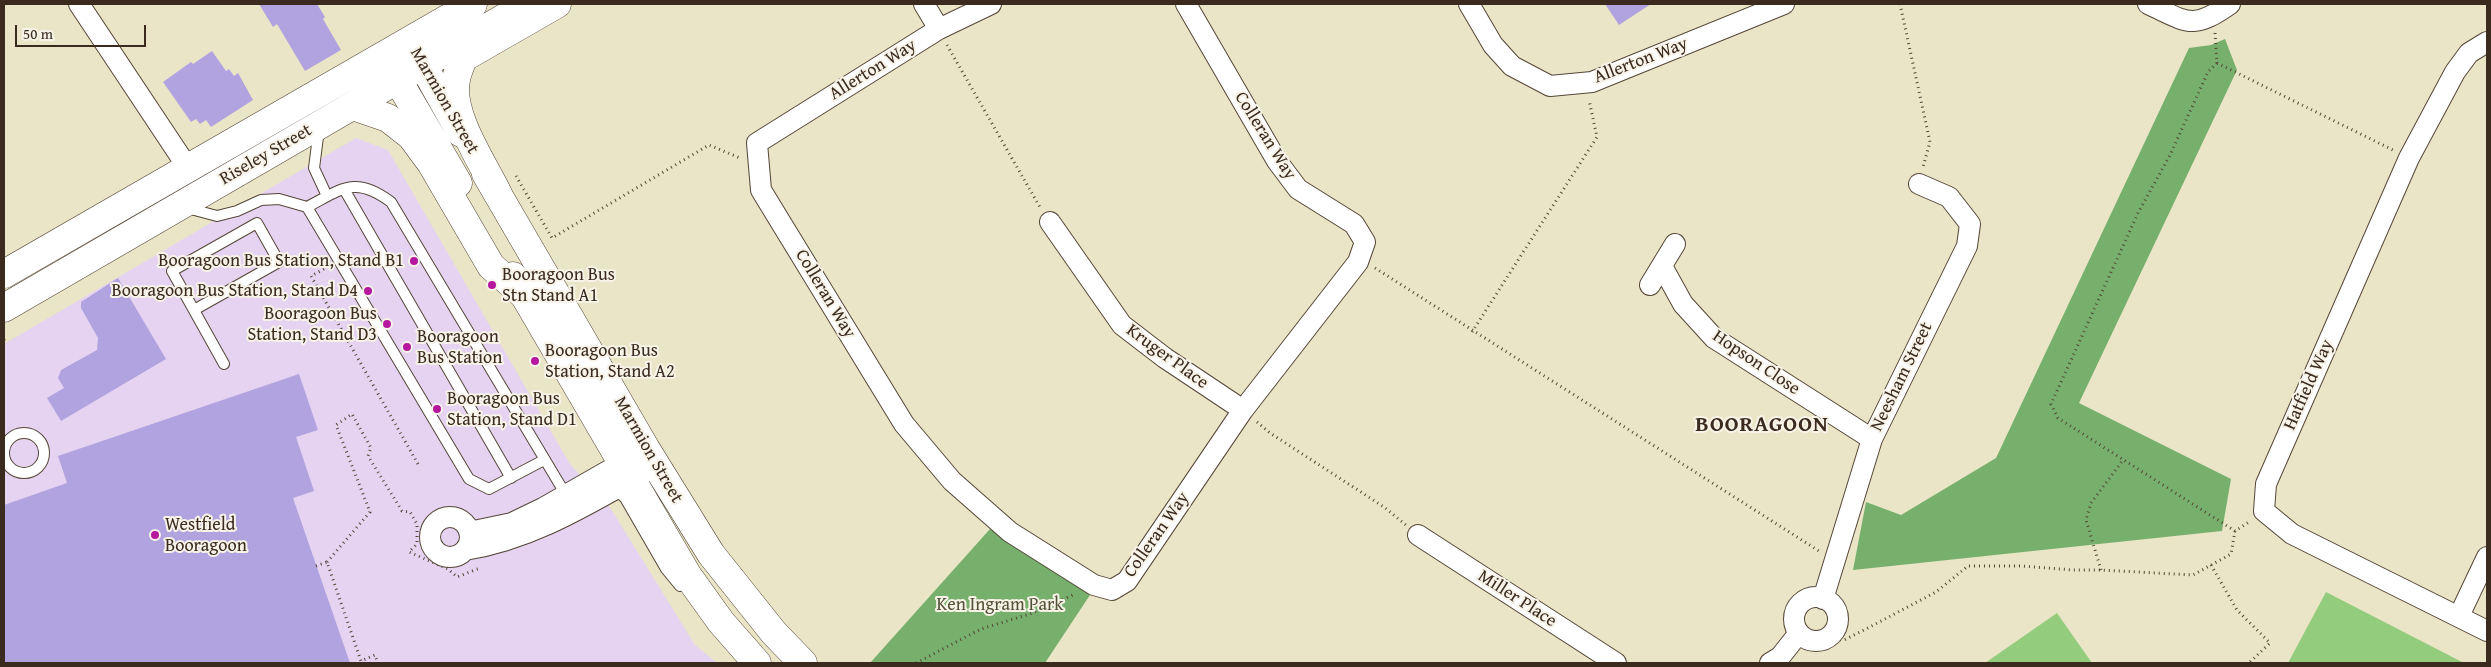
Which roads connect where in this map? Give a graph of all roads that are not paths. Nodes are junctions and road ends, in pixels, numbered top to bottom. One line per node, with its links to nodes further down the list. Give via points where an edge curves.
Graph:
1 (79, 4): 22 (street)
2 (473, 4): 14 (main road, Riseley Street)
3 (528, 4): 17 (main road, Riseley Street)
4 (558, 4): 23 (main road, via 463,58 456,80 455,98 460,118)
5 (924, 4): 13 (street)
6 (991, 4): 13 (street, Allerton Way)
7 (1186, 4): 40 (street, Colleran Way, via 1277,161 1298,189 1354,224 1364,242 1358,262)
8 (1469, 4): 12 (street, Allerton Way, via 1493,45 1512,66 1550,86 1592,82)
9 (1784, 4): 12 (street, Allerton Way)
10 (2148, 4): 11 (street, via 2186,22 2208,19)
11 (2230, 4)
12 (1741, 11)
13 (939, 29): 21 (street, Allerton Way)
14 (409, 40): 16 (main road, Riseley Street); 17 (main road, Marmion Street)
15 (2487, 42): 50 (street, Hatfield Way, via 2469,53 2455,72 2408,158 2266,484 2264,511 2292,534)
16 (384, 56): 18 (main road, Marmion Street); 22 (main road, Riseley Street)
17 (423, 66): 18 (main road, Riseley Street); 23 (main road, Marmion Street)
18 (399, 80): 19 (main road, Riseley Street); 35 (main road, Marmion Street)
19 (353, 106): 20 (main road, Riseley Street); 35 (main road, via 388,118 411,136 431,163 491,266)
20 (320, 124): 26 (lane, via 314,168); 27 (main road, Riseley Street)
21 (757, 143): 40 (street, Colleran Way, via 762,190 904,424 952,481 1010,532 1094,585 1112,590 1128,581)
22 (188, 168): 27 (main road, Riseley Street)
23 (506, 184): 42 (main road, Marmion Street)
24 (1919, 184): 41 (street, Neesham Street, via 1949,197 1970,224 1967,246)
25 (344, 189): 26 (lane); 43 (lane, via 358,185 376,191 391,202); 45 (lane)
26 (327, 196): 28 (lane)
27 (166, 199): 28 (lane, via 217,216 238,212 261,200 279,199); 32 (main road, Riseley Street); 33 (main road, Riseley Street)
28 (307, 207): 45 (lane, via 469,479 489,489)
29 (1050, 222): 40 (street, Kruger Place, via 1122,325)
30 (1675, 244): 31 (street)
31 (1662, 266): 34 (street); 41 (street, Hopson Close, via 1683,304 1714,338)
32 (4, 274)
33 (58, 277): 36 (main road, Riseley Street); 38 (main road, via 46,301)
34 (1650, 285)
35 (524, 296): 44 (main road, Marmion Street)
36 (4, 308)
37 (194, 310): 37 (lane, via 172,271 257,222 278,262); 39 (lane)
38 (4, 336)
39 (224, 364)
40 (1243, 410)
41 (1872, 440): 49 (street, Neesham Street)
42 (651, 458): 44 (street); 55 (main road, Marmion Street, via 717,562 774,634)
43 (544, 460): 45 (lane); 46 (lane)
44 (623, 477): 46 (street); 46 (street, via 553,524 524,536 467,541 512,523); 51 (main road, Marmion Street); 51 (lane, via 625,498 666,569 686,595)
45 (511, 478)
46 (566, 495)
47 (1418, 535): 56 (street, Miller Place)
48 (2487, 557): 50 (street)
49 (1823, 599): 53 (street, via 1812,598 1798,607 1795,624); 53 (street, via 1834,607 1838,615 1835,631 1826,639 1813,641)
50 (2459, 616): 52 (street)
51 (722, 622): 54 (main road, Marmion Street)
52 (2487, 632)
53 (1800, 633): 57 (street, via 1780,657)
54 (757, 663)
55 (804, 663)
56 (1616, 663)
57 (1770, 663)

